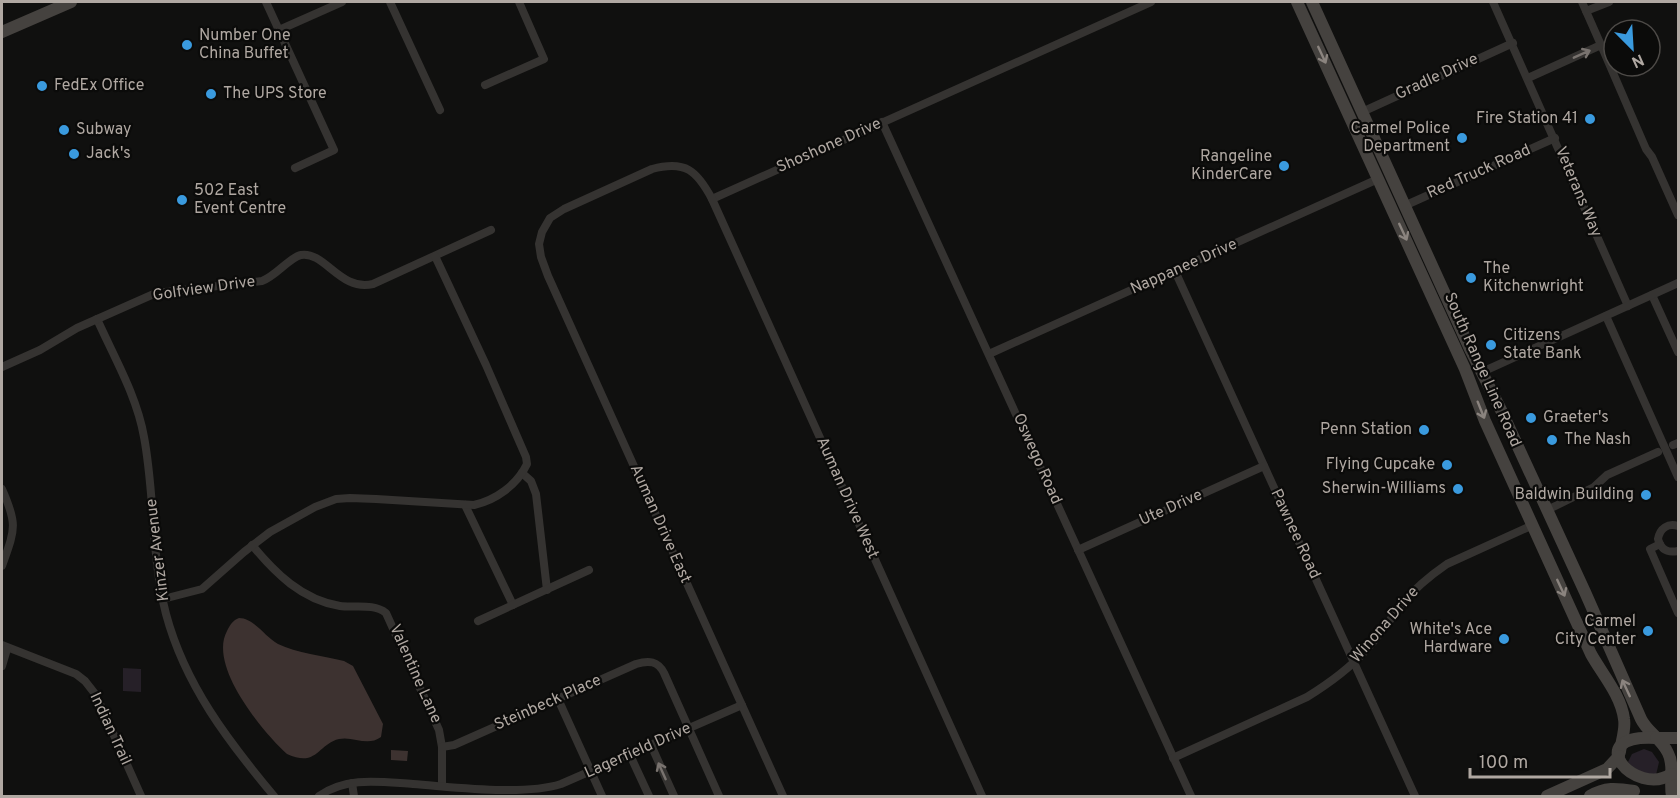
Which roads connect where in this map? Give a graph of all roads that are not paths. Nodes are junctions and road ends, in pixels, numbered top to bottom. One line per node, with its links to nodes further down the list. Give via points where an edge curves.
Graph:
1 (71, 2): 14 (main road)
2 (266, 2): 13 (street)
3 (342, 2): 13 (street)
4 (390, 2): 19 (street)
5 (519, 2): 18 (street, via 544,59)
6 (1152, 2): 21 (street, Shoshone Drive)
7 (1297, 2): 24 (main road, South Range Line Road, one-way to 24)
8 (1312, 2): 20 (main road, South Range Line Road)
9 (1582, 2): 12 (street)
10 (1609, 2): 12 (street)
11 (1497, 3): 15 (street, Veterans Way)
12 (1586, 11): 16 (street)
13 (279, 30): 23 (street, via 334,150)
14 (2, 32)
15 (1513, 43): 17 (street, Veterans Way); 20 (street, Gradle Drive)
16 (1601, 45): 17 (street, one-way to 16); 27 (street)
17 (1528, 78): 22 (street, Veterans Way)
18 (485, 85)
19 (440, 110)
20 (1362, 112): 26 (main road, South Range Line Road)
21 (882, 122): 25 (street, Shoshone Drive); 37 (street, Oswego Road)
22 (1555, 138): 26 (street, Red Truck Road); 33 (street, Veterans Way)
23 (295, 168)
24 (1378, 179): 30 (street, Nappanee Drive); 47 (main road, South Range Line Road, one-way to 47)
25 (712, 200): 64 (street, Auman Drive East, via 699,178 685,168 665,165 564,209 550,218 539,239 553,287); 88 (street, Auman Drive West)
26 (1404, 206): 39 (main road, South Range Line Road)
27 (1678, 215)
28 (490, 230): 29 (street, Golfview Drive)
29 (435, 256): 35 (street, Golfview Drive, via 362,287 318,260 301,255 262,281 156,293); 42 (street, via 526,457)
30 (1174, 272): 37 (street, Nappanee Drive); 41 (street, Pawnee Road)
31 (1678, 283): 32 (street)
32 (1652, 295): 33 (street); 36 (street)
33 (1628, 306): 34 (street)
34 (1606, 316): 39 (street); 43 (street)
35 (97, 319): 38 (street, Golfview Drive); 56 (street, Kinzer Avenue, via 131,394 144,435)
36 (1678, 352)
37 (989, 354): 51 (street, Oswego Road)
38 (2, 367)
39 (1482, 372): 46 (main road, South Range Line Road)
40 (1658, 452): 46 (street, via 1607,475 1594,487)
41 (1264, 466): 51 (street, Ute Drive); 61 (street, Pawnee Road)
42 (522, 473): 45 (street, via 498,496); 55 (street, via 531,481 536,494)
43 (1678, 477)
44 (2, 489): 53 (street, via 14,526)
45 (465, 505): 50 (street, via 336,500 315,507); 57 (street)
46 (1547, 510): 66 (main road, South Range Line Road, one-way to 46, via 1642,723)
47 (1533, 525): 61 (street, Winona Drive, via 1438,570 1403,603); 70 (main road, South Range Line Road, one-way to 70, via 1591,654 1621,708 1625,722)
48 (1678, 526): 49 (street, via 1671,524 1662,529)
49 (1660, 544): 52 (street, via 1668,551); 58 (street, via 1650,549)
50 (252, 545): 56 (street, via 202,589); 69 (street, Valentine Lane, via 280,576 307,595 332,604 372,607 386,613 440,730)
51 (1078, 550): 72 (street, Oswego Road)
52 (1678, 550)
53 (2, 566)
54 (589, 570): 55 (street)
55 (547, 590): 57 (street)
56 (163, 599): 80 (street, Kinzer Avenue, via 177,645 216,722)
57 (513, 605): 59 (street)
58 (1678, 613)
59 (478, 621)
60 (4, 647): 62 (street); 79 (street, Indian Trail, via 85,681 96,694)
61 (1354, 663): 72 (street, Winona Drive, via 1307,697); 90 (street, Pawnee Road)
62 (2, 666)
63 (558, 699): 65 (street, Steinbeck Place, via 636,664 653,662 662,669); 69 (street, Steinbeck Place); 74 (street)
64 (742, 705): 65 (street, Lagerfield Drive); 87 (street, Auman Drive East)
65 (689, 728): 68 (street, Lagerfield Drive); 86 (street)
66 (1656, 738): 67 (main road); 70 (main road, via 1633,740); 75 (main road, via 1670,755)
67 (1678, 738)
68 (651, 745): 71 (street, Lagerfield Drive); 85 (street, one-way to 68)
69 (442, 747): 77 (street, Valentine Lane)
70 (1620, 753): 78 (main road, via 1619,776); 91 (main road, via 1607,769)
71 (630, 755): 74 (street, Lagerfield Drive); 84 (street)
72 (1173, 758): 89 (street, Oswego Road)
73 (1678, 762): 75 (main road)
74 (590, 772): 77 (street, Lagerfield Drive, via 548,788); 83 (street)
75 (1671, 774): 78 (main road, via 1657,789); 93 (main road)
76 (352, 783): 77 (street, Lagerfield Drive); 81 (street, Lagerfield Drive); 82 (street)
77 (442, 786)
78 (1640, 793): 92 (main road, via 1612,788)
79 (141, 796)
80 (274, 796)
81 (319, 796)
82 (354, 796)
83 (602, 796)
84 (649, 796)
85 (674, 796)
86 (719, 796)
87 (783, 796)
88 (981, 796)
89 (1191, 796)
90 (1415, 796)
91 (1547, 796)
92 (1590, 796)
93 (1672, 796)

